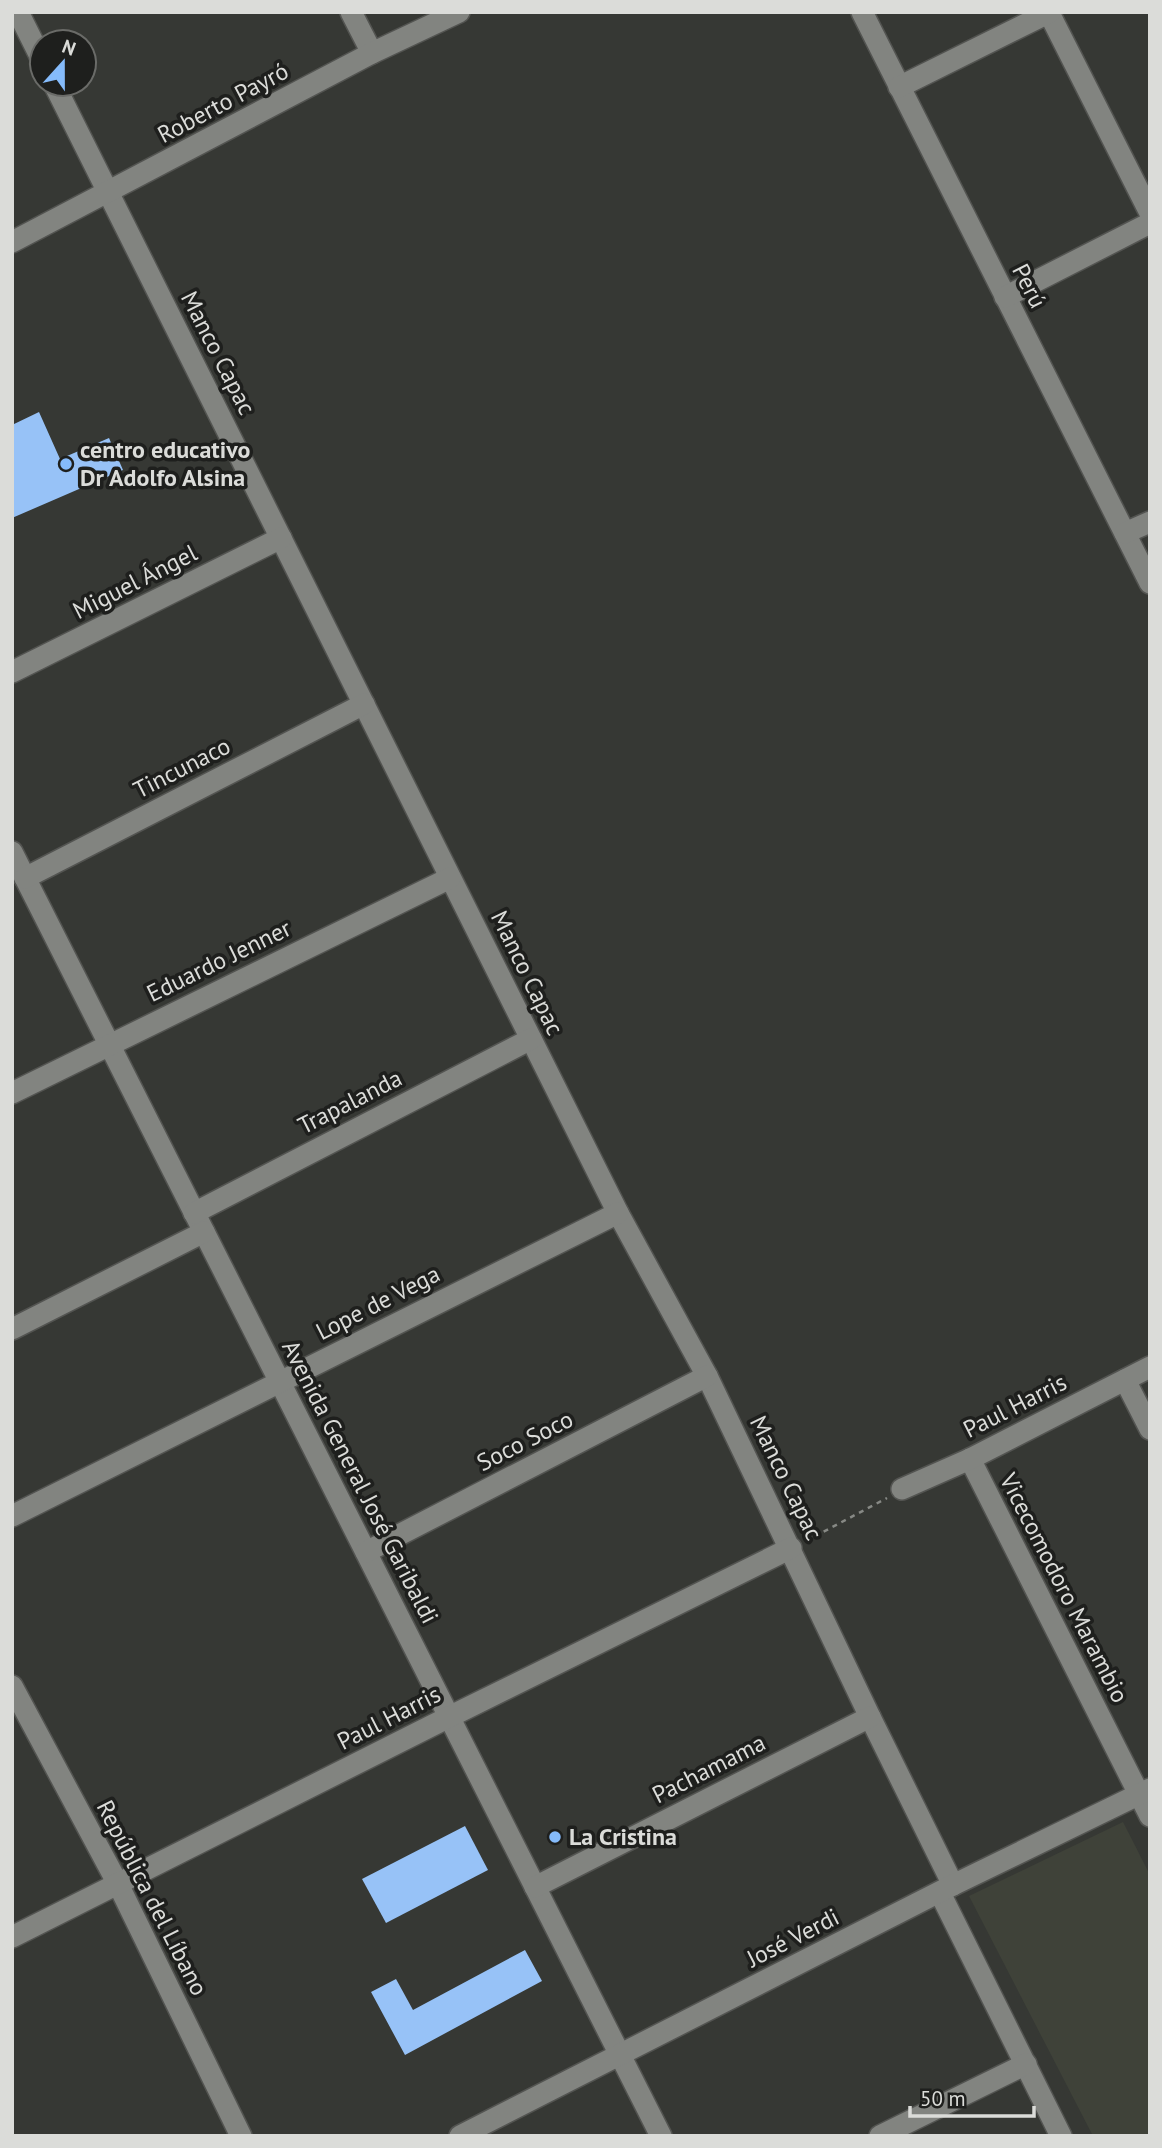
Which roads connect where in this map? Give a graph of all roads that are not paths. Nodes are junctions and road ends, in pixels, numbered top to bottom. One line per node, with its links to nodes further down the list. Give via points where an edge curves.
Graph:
1 (18, 12): 6 (street)
2 (351, 12): 7 (street)
3 (459, 12): 7 (street, Roberto Payró)
4 (862, 12): 8 (street, Perú)
5 (1050, 12): 8 (street); 11 (street)
6 (28, 32)
7 (372, 54): 10 (street, Roberto Payró)
8 (899, 87): 14 (street, Perú)
9 (61, 98): 10 (street, Manco Capac)
10 (107, 191): 13 (street, Roberto Payró); 17 (street, Manco Capac)
11 (1150, 213)
12 (1150, 223): 14 (street)
13 (12, 242)
14 (1005, 297): 16 (street, Perú)
15 (1150, 522): 16 (street)
16 (1125, 533): 18 (street, Perú)
17 (281, 538): 19 (street, Miguel Ángel); 20 (street, Manco Capac)
18 (1150, 583)
19 (12, 672)
20 (364, 704): 22 (street, Tincunaco); 23 (street, Manco Capac)
21 (12, 852): 22 (street, Avenida General José Garibaldi)
22 (25, 878): 25 (street, Avenida General José Garibaldi)
23 (450, 878): 24 (street, Manco Capac); 25 (street, Eduardo Jenner)
24 (531, 1039): 27 (street, Trapalanda); 28 (street, Manco Capac)
25 (109, 1044): 26 (street, Eduardo Jenner); 27 (street, Avenida General José Garibaldi)
26 (12, 1093)
27 (194, 1213): 29 (street, Avenida General José Garibaldi)
28 (618, 1213): 32 (street, Manco Capac); 34 (street, Lope de Vega)
29 (204, 1232): 30 (street); 34 (street, Avenida General José Garibaldi)
30 (12, 1329)
31 (1150, 1367): 33 (street, Paul Harris)
32 (707, 1376): 39 (street, Manco Capac); 40 (street, Soco Soco)
33 (1125, 1380): 35 (street); 36 (street, Paul Harris)
34 (280, 1382): 38 (street, Lope de Vega); 40 (street, Avenida General José Garibaldi)
35 (1150, 1429)
36 (970, 1459): 37 (street, Paul Harris); 44 (street, Vicecomodoro Marambio)
37 (902, 1489)
38 (12, 1516)
39 (791, 1548): 42 (street, Paul Harris); 43 (street, Manco Capac)
40 (366, 1552): 42 (street, Avenida General José Garibaldi)
41 (12, 1686): 46 (street, República del Líbano)
42 (449, 1717): 46 (street, Paul Harris); 47 (street, Avenida General José Garibaldi)
43 (870, 1717): 47 (street, Pachamama); 48 (street, Manco Capac)
44 (1144, 1792): 45 (street, Vicecomodoro Marambio); 48 (street, José Verdi)
45 (1150, 1816)
46 (118, 1884): 49 (street, Paul Harris); 52 (street, República del Líbano)
47 (536, 1887): 50 (street, Avenida General José Garibaldi)
48 (947, 1889): 50 (street, José Verdi); 51 (street, Manco Capac)
49 (12, 1937)
50 (620, 2056): 53 (street, José Verdi); 54 (street, Avenida General José Garibaldi)
51 (1026, 2064): 55 (street); 56 (street, Manco Capac)
52 (241, 2136)
53 (460, 2136)
54 (661, 2136)
55 (880, 2136)
56 (1061, 2136)

